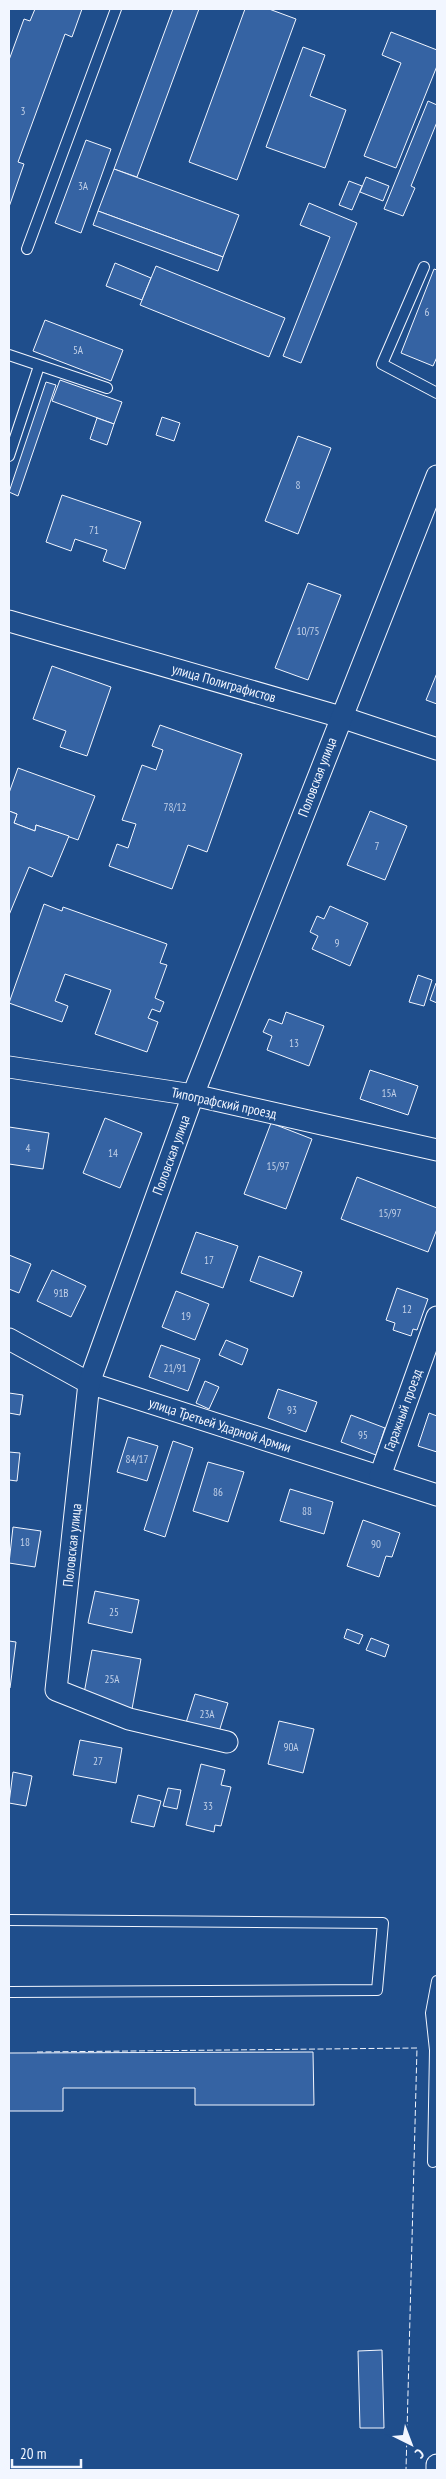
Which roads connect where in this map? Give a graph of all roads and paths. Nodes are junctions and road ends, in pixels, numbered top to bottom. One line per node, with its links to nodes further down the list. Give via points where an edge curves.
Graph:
1 (116, 9): 2 (lane)
2 (27, 248)
3 (424, 267): 7 (lane, via 382,364)
4 (9, 355): 5 (lane)
5 (39, 366): 6 (lane); 8 (lane)
6 (107, 388)
7 (437, 393)
8 (9, 456)
9 (437, 476): 11 (street, Половская улица)
10 (9, 621): 11 (street, улица Полиграфистов)
11 (341, 717): 12 (street, улица Полиграфистов); 14 (street, Половская улица)
12 (437, 749)
13 (9, 1067): 14 (street, Типографский проезд)
14 (192, 1095): 15 (street, Типографский проезд); 18 (street, Половская улица)
15 (437, 1150)
16 (437, 1317): 19 (street, Гаражный проезд)
17 (9, 1339): 18 (street, улица Третьей Ударной Армии)
18 (89, 1383): 19 (street, улица Третьей Ударной Армии); 21 (street, Половская улица, via 56,1690 130,1719)
19 (380, 1476): 20 (street, улица Третьей Ударной Армии)
20 (437, 1494)
21 (227, 1742)
22 (9, 1920): 24 (lane, via 383,1923 377,1990)
23 (437, 1981): 25 (lane, via 431,2013)
24 (9, 1992)
25 (436, 2050): 26 (lane)
26 (433, 2162)
27 (437, 2465): 28 (street)
28 (436, 2470)

